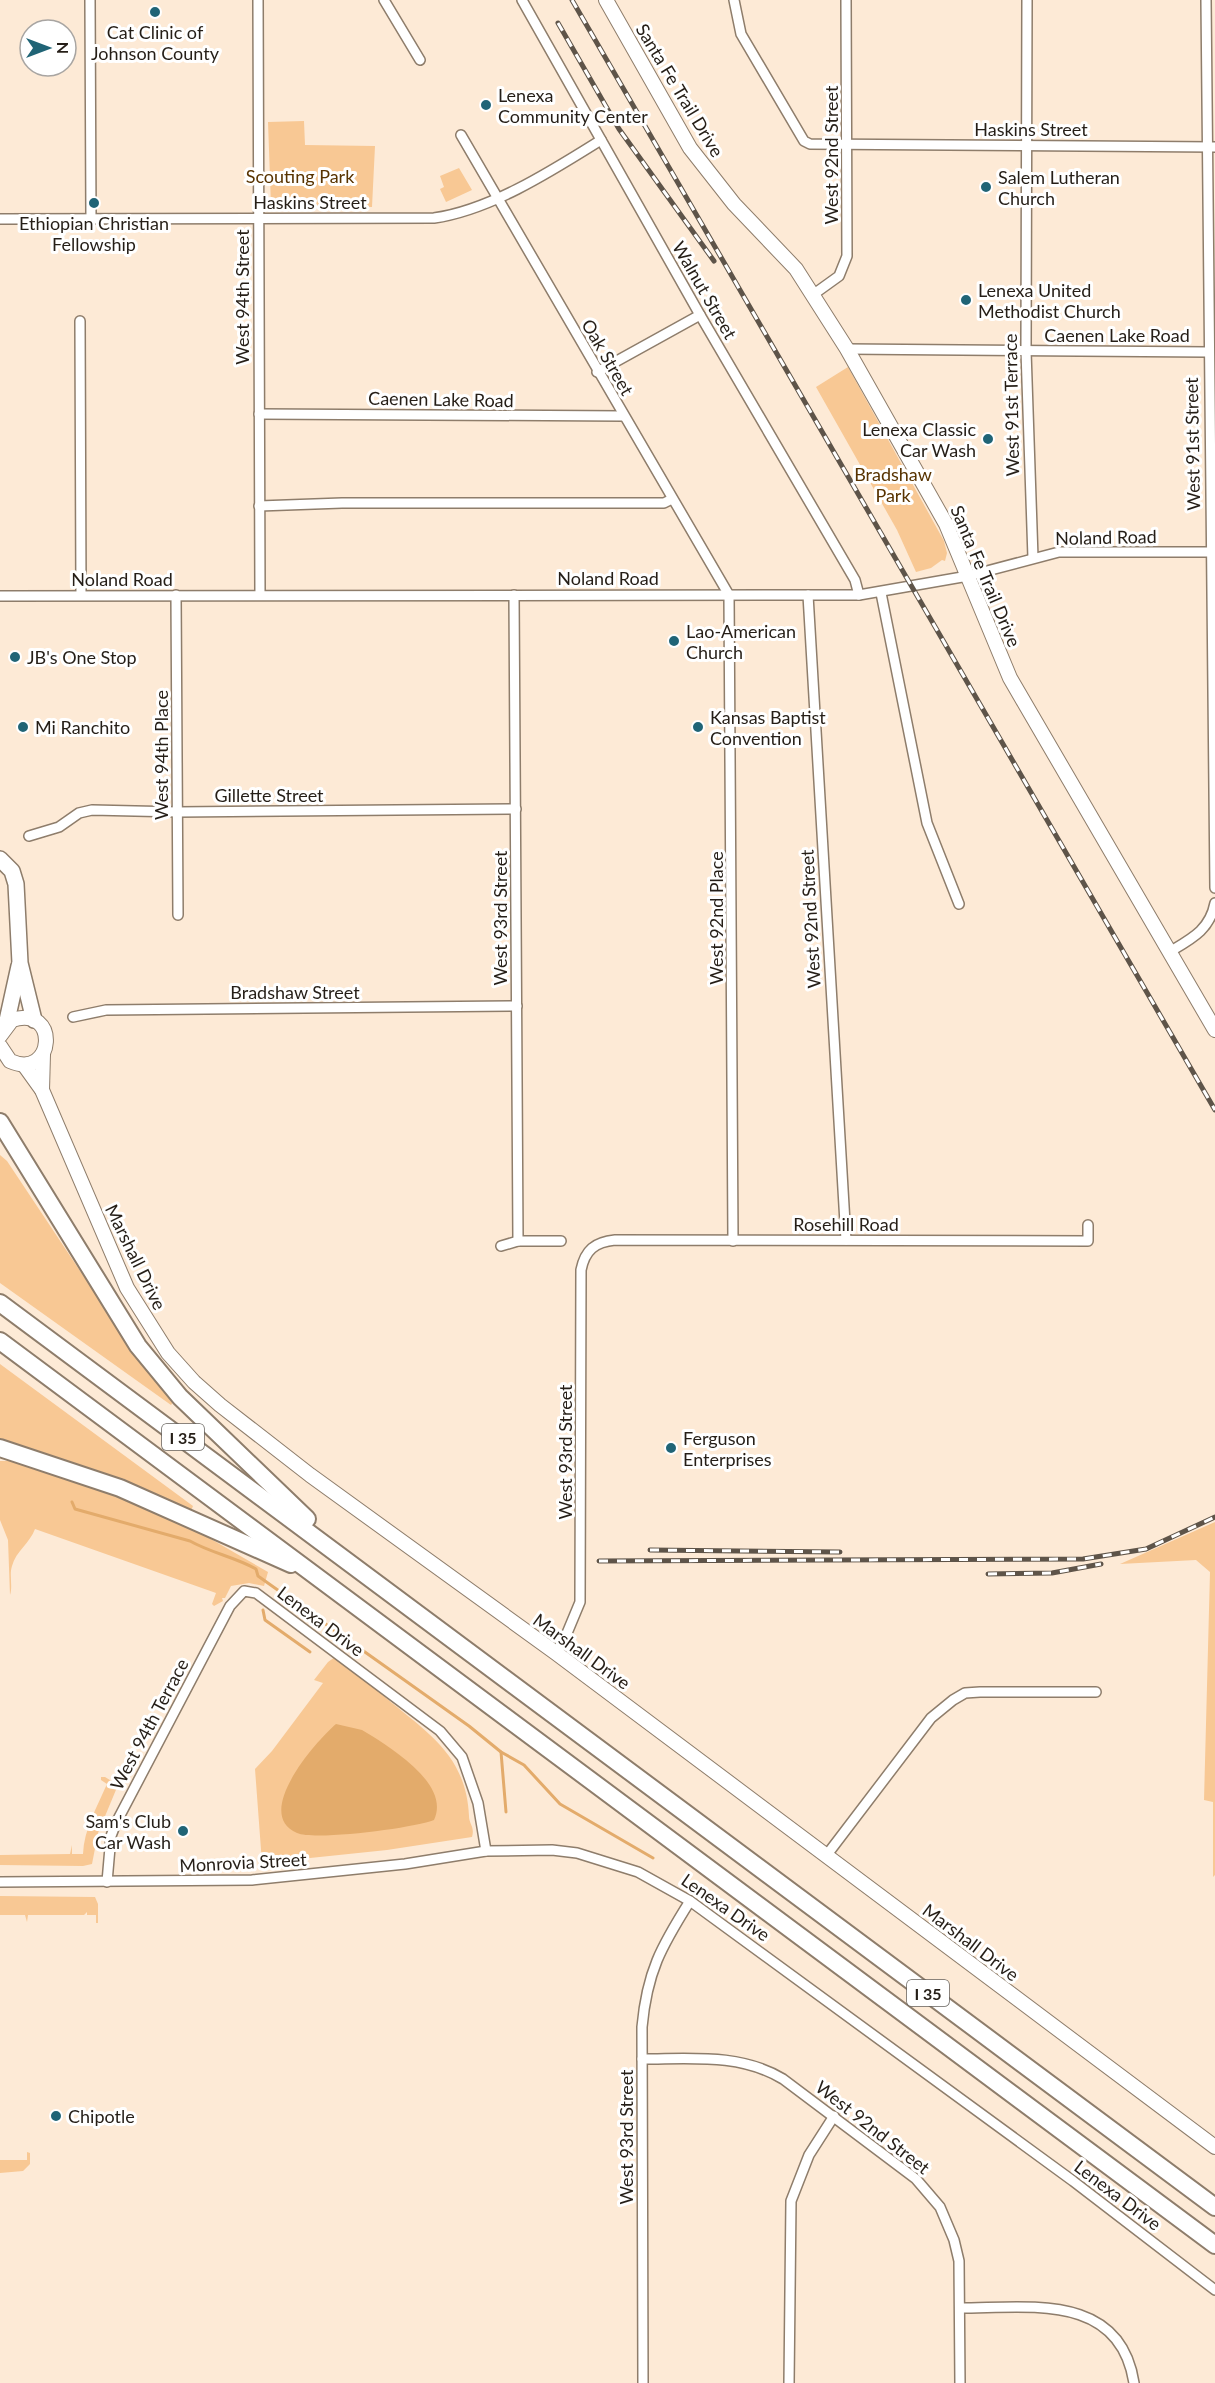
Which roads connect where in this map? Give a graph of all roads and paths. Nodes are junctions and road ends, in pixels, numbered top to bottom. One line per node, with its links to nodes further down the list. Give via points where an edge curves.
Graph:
1 (90, 0): 18 (street)
2 (258, 0): 19 (street, West 94th Street)
3 (384, 0): 10 (street)
4 (522, 0): 12 (street, Walnut Street)
5 (606, 0): 20 (street, Santa Fe Trail Drive, via 690,148)
6 (734, 0): 14 (street, Haskins Street, via 741,34 804,141 814,146)
7 (846, 0): 14 (street, West 92nd Street)
8 (1027, 0): 13 (street, West 91st Terrace)
9 (1206, 0): 15 (street, West 91st Street)
10 (420, 60)
11 (460, 135): 16 (street, Oak Street)
12 (601, 140): 16 (street, Haskins Street); 21 (street, Walnut Street)
13 (1028, 145): 14 (street, Haskins Street); 15 (street, Haskins Street); 24 (street, West 91st Terrace)
14 (847, 146): 20 (street, West 92nd Street, via 847,256 839,276)
15 (1211, 147): 25 (street, West 91st Street)
16 (498, 198): 19 (street, Haskins Street, via 455,216 434,218); 26 (street, Oak Street)
17 (0, 219): 18 (street, Haskins Street)
18 (91, 219): 19 (street, Haskins Street)
19 (259, 219): 27 (street, West 94th Street)
20 (814, 294): 23 (street, Santa Fe Trail Drive)
21 (699, 315): 26 (street); 42 (street, Walnut Street, via 855,580)
22 (80, 321): 37 (street)
23 (847, 349): 24 (street, Caenen Lake Road); 33 (street, Santa Fe Trail Drive, via 946,524)
24 (1026, 351): 25 (street, Caenen Lake Road); 32 (street, West 91st Terrace)
25 (1208, 352): 31 (street, West 91st Street)
26 (597, 372): 28 (street, Oak Street)
27 (258, 414): 28 (street, Caenen Lake Road); 30 (street, West 94th Street)
28 (623, 416): 29 (street, Oak Street)
29 (672, 499): 30 (street, via 664,503); 36 (street, Oak Street)
30 (259, 506): 39 (street, West 94th Street)
31 (1210, 552): 32 (street, Noland Road, via 1088,550); 34 (street, West 91st Street)
32 (1033, 558): 33 (street, Noland Road)
33 (968, 576): 35 (street, Noland Road); 53 (street, Santa Fe Trail Drive, via 1010,678)
34 (1213, 592): 46 (street, West 91st Street)
35 (880, 593): 42 (street, Noland Road); 51 (street, via 927,823)
36 (729, 594): 40 (street, Noland Road); 41 (street, Noland Road); 71 (street, West 92nd Place)
37 (81, 595): 38 (street, Noland Road); 43 (street, Noland Road)
38 (176, 595): 39 (street, Noland Road); 45 (street, West 94th Place)
39 (260, 595): 40 (street, Noland Road)
40 (514, 595): 44 (street, West 93rd Street)
41 (808, 595): 42 (street, Noland Road); 68 (street, West 92nd Street)
42 (859, 595)
43 (0, 596)
44 (516, 809): 45 (street, Gillette Street); 55 (street, West 93rd Street)
45 (178, 812): 47 (street, Gillette Street, via 92,810); 52 (street, West 94th Place)
46 (1215, 834): 49 (street, West 91st Street)
47 (29, 836)
48 (0, 859): 54 (main road, via 12,872 16,884)
49 (1215, 888)
50 (1215, 903): 53 (street, via 1213,915 1197,936)
51 (959, 904)
52 (178, 915)
53 (1171, 951): 59 (street, Santa Fe Trail Drive)
54 (20, 963): 57 (main road); 58 (main road)
55 (517, 1006): 56 (street, Bradshaw Street, via 106,1010); 69 (street, West 93rd Street)
56 (74, 1017)
57 (34, 1020): 58 (street, via 19,1018); 61 (street, Marshall Drive, via 47,1039)
58 (2, 1030)
59 (1215, 1030)
60 (0, 1049): 62 (street, via 10,1061)
61 (43, 1054): 62 (street); 63 (street, Marshall Drive)
62 (24, 1065): 63 (street, Marshall Drive)
63 (42, 1090): 80 (street, Marshall Drive, via 127,1288 157,1337 194,1383 310,1475)
64 (0, 1122): 66 (highway)
65 (0, 1142): 66 (highway)
66 (21, 1152): 77 (highway, via 122,1323 162,1376 217,1434)
67 (1088, 1225): 68 (street, Rosehill Road, via 1088,1241)
68 (846, 1240): 71 (street, Rosehill Road)
69 (518, 1241): 70 (street); 72 (street)
70 (561, 1241)
71 (733, 1241): 73 (street, Rosehill Road, via 615,1240)
72 (501, 1246)
73 (591, 1248): 80 (street, West 93rd Street, via 581,1270 580,1602)
74 (0, 1303): 77 (highway, I 35)
75 (0, 1341): 78 (highway, I 35)
76 (5, 1451): 78 (highway, via 129,1492)
77 (364, 1573): 90 (highway, I 35)
78 (314, 1574): 91 (highway, I 35)
79 (244, 1591): 82 (street, Lenexa Drive, via 256,1593 440,1731 462,1756 478,1803); 85 (street, West 94th Terrace, via 230,1606 116,1823)
80 (556, 1653): 83 (street, Marshall Drive)
81 (1096, 1692): 83 (street, via 980,1692 965,1693 953,1700 931,1718)
82 (486, 1851): 85 (street, Monrovia Street, via 252,1880); 86 (street, Lenexa Drive, via 578,1853 638,1872)
83 (826, 1856): 89 (street, Marshall Drive)
84 (0, 1882): 85 (street, Monrovia Street)
85 (107, 1882)
86 (690, 1901): 87 (street, West 93rd Street, via 662,1945 651,1971 645,1999); 92 (street, Lenexa Drive, via 1073,2181)
87 (642, 2059): 88 (street, West 92nd Street, via 733,2060 753,2064 783,2079); 94 (street, West 93rd Street)
88 (834, 2116): 93 (street, West 92nd Street, via 916,2179 940,2207 957,2251); 95 (street, via 809,2155 791,2201)
89 (1215, 2146)
90 (1215, 2207)
91 (1215, 2245)
92 (1215, 2290)
93 (960, 2308): 96 (street, West 92nd Street); 97 (street, via 1060,2308 1079,2313 1096,2321 1120,2345)
94 (643, 2383)
95 (789, 2383)
96 (960, 2383)
97 (1134, 2383)

